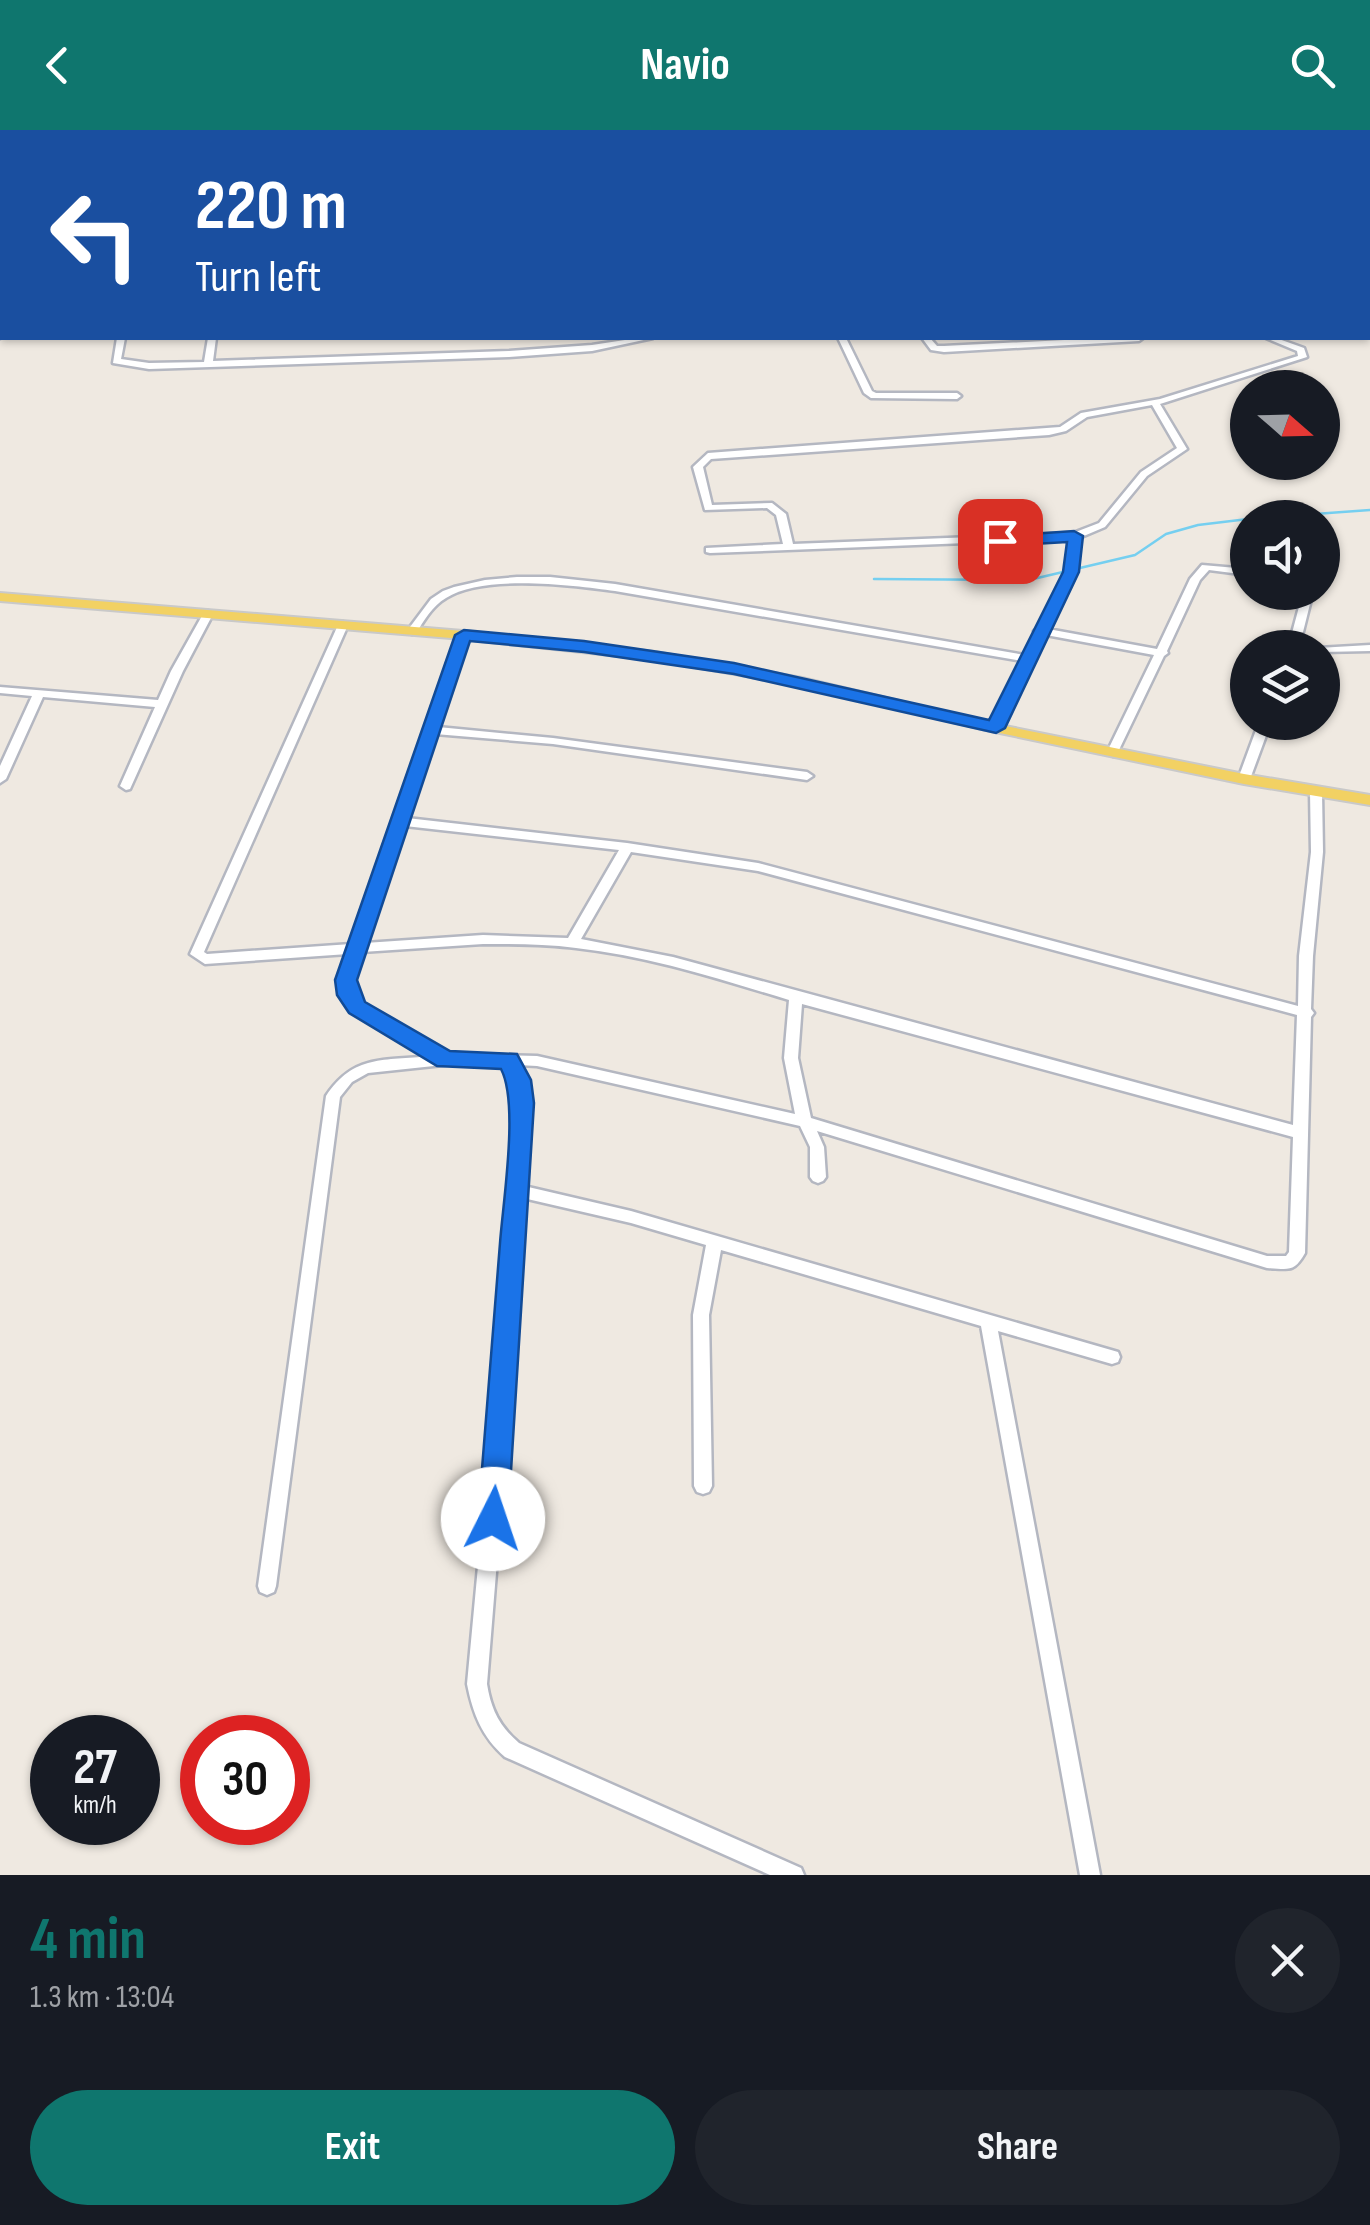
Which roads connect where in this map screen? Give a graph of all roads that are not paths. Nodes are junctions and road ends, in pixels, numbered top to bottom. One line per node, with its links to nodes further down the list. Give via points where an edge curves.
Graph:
1 (121, 340): 8 (street, via 116,361 122,364)
2 (212, 340): 8 (street)
3 (637, 340): 8 (street, via 510,354)
4 (843, 340): 9 (street, via 868,394)
5 (927, 340): 6 (street, via 944,349)
6 (1104, 340)
7 (1275, 340): 10 (street, via 1301,350 1302,357)
8 (208, 365)
9 (958, 396)
10 (1155, 402): 11 (street, via 1182,449 1144,474 1102,525); 12 (street, via 1084,415 1049,432 703,460 698,466 708,508 770,505 781,514)
11 (1074, 536): 12 (street); 18 (street, via 1071,572)
12 (789, 547): 13 (street)
13 (710, 550)
14 (1230, 570): 23 (street, via 1206,567 1194,579)
15 (0, 598): 16 (main road)
16 (208, 614): 17 (main road); 27 (street)
17 (342, 625): 19 (main road); 42 (street, via 197,954 260,958)
18 (1039, 630): 23 (street); 24 (street)
19 (412, 631): 20 (main road); 24 (street, via 436,598 452,590 536,580)
20 (464, 635): 28 (main road, via 718,666); 29 (street)
21 (1370, 648): 22 (street)
22 (1340, 649)
23 (1163, 652): 31 (street)
24 (1026, 658): 28 (street)
25 (0, 690): 26 (street)
26 (40, 692): 27 (street); 32 (street)
27 (162, 704): 36 (street)
28 (996, 728): 31 (main road)
29 (434, 730): 33 (street); 39 (street)
30 (1258, 740): 35 (street)
31 (1113, 752): 35 (main road)
32 (5, 758): 34 (street)
33 (807, 776)
34 (0, 779)
35 (1244, 779): 37 (main road)
36 (126, 786)
37 (1316, 792): 38 (main road); 44 (street)
38 (1370, 800)
39 (399, 821): 40 (street); 42 (street)
40 (628, 847): 41 (street); 44 (street, via 758,867)
41 (572, 943): 42 (street); 43 (street, via 696,965)
42 (358, 946): 45 (street, via 346,980 357,1007)
43 (796, 998): 47 (street, via 792,1058); 48 (street)
44 (1307, 1012): 48 (street)
45 (446, 1060): 46 (street); 55 (street, via 365,1068 333,1096)
46 (508, 1060): 47 (street, via 586,1070); 50 (street, via 522,1103)
47 (807, 1122): 48 (street, via 1267,1262 1290,1263 1297,1252); 49 (street)
48 (1301, 1133)
49 (818, 1177)
50 (516, 1190): 51 (street); 56 (street, via 477,1684 481,1710 490,1731 512,1750)
51 (715, 1241): 52 (street); 54 (street, via 702,1315)
52 (988, 1321): 53 (street); 57 (street)
53 (1112, 1357)
54 (703, 1486)
55 (266, 1586)
56 (794, 1875)
57 (1090, 1875)

